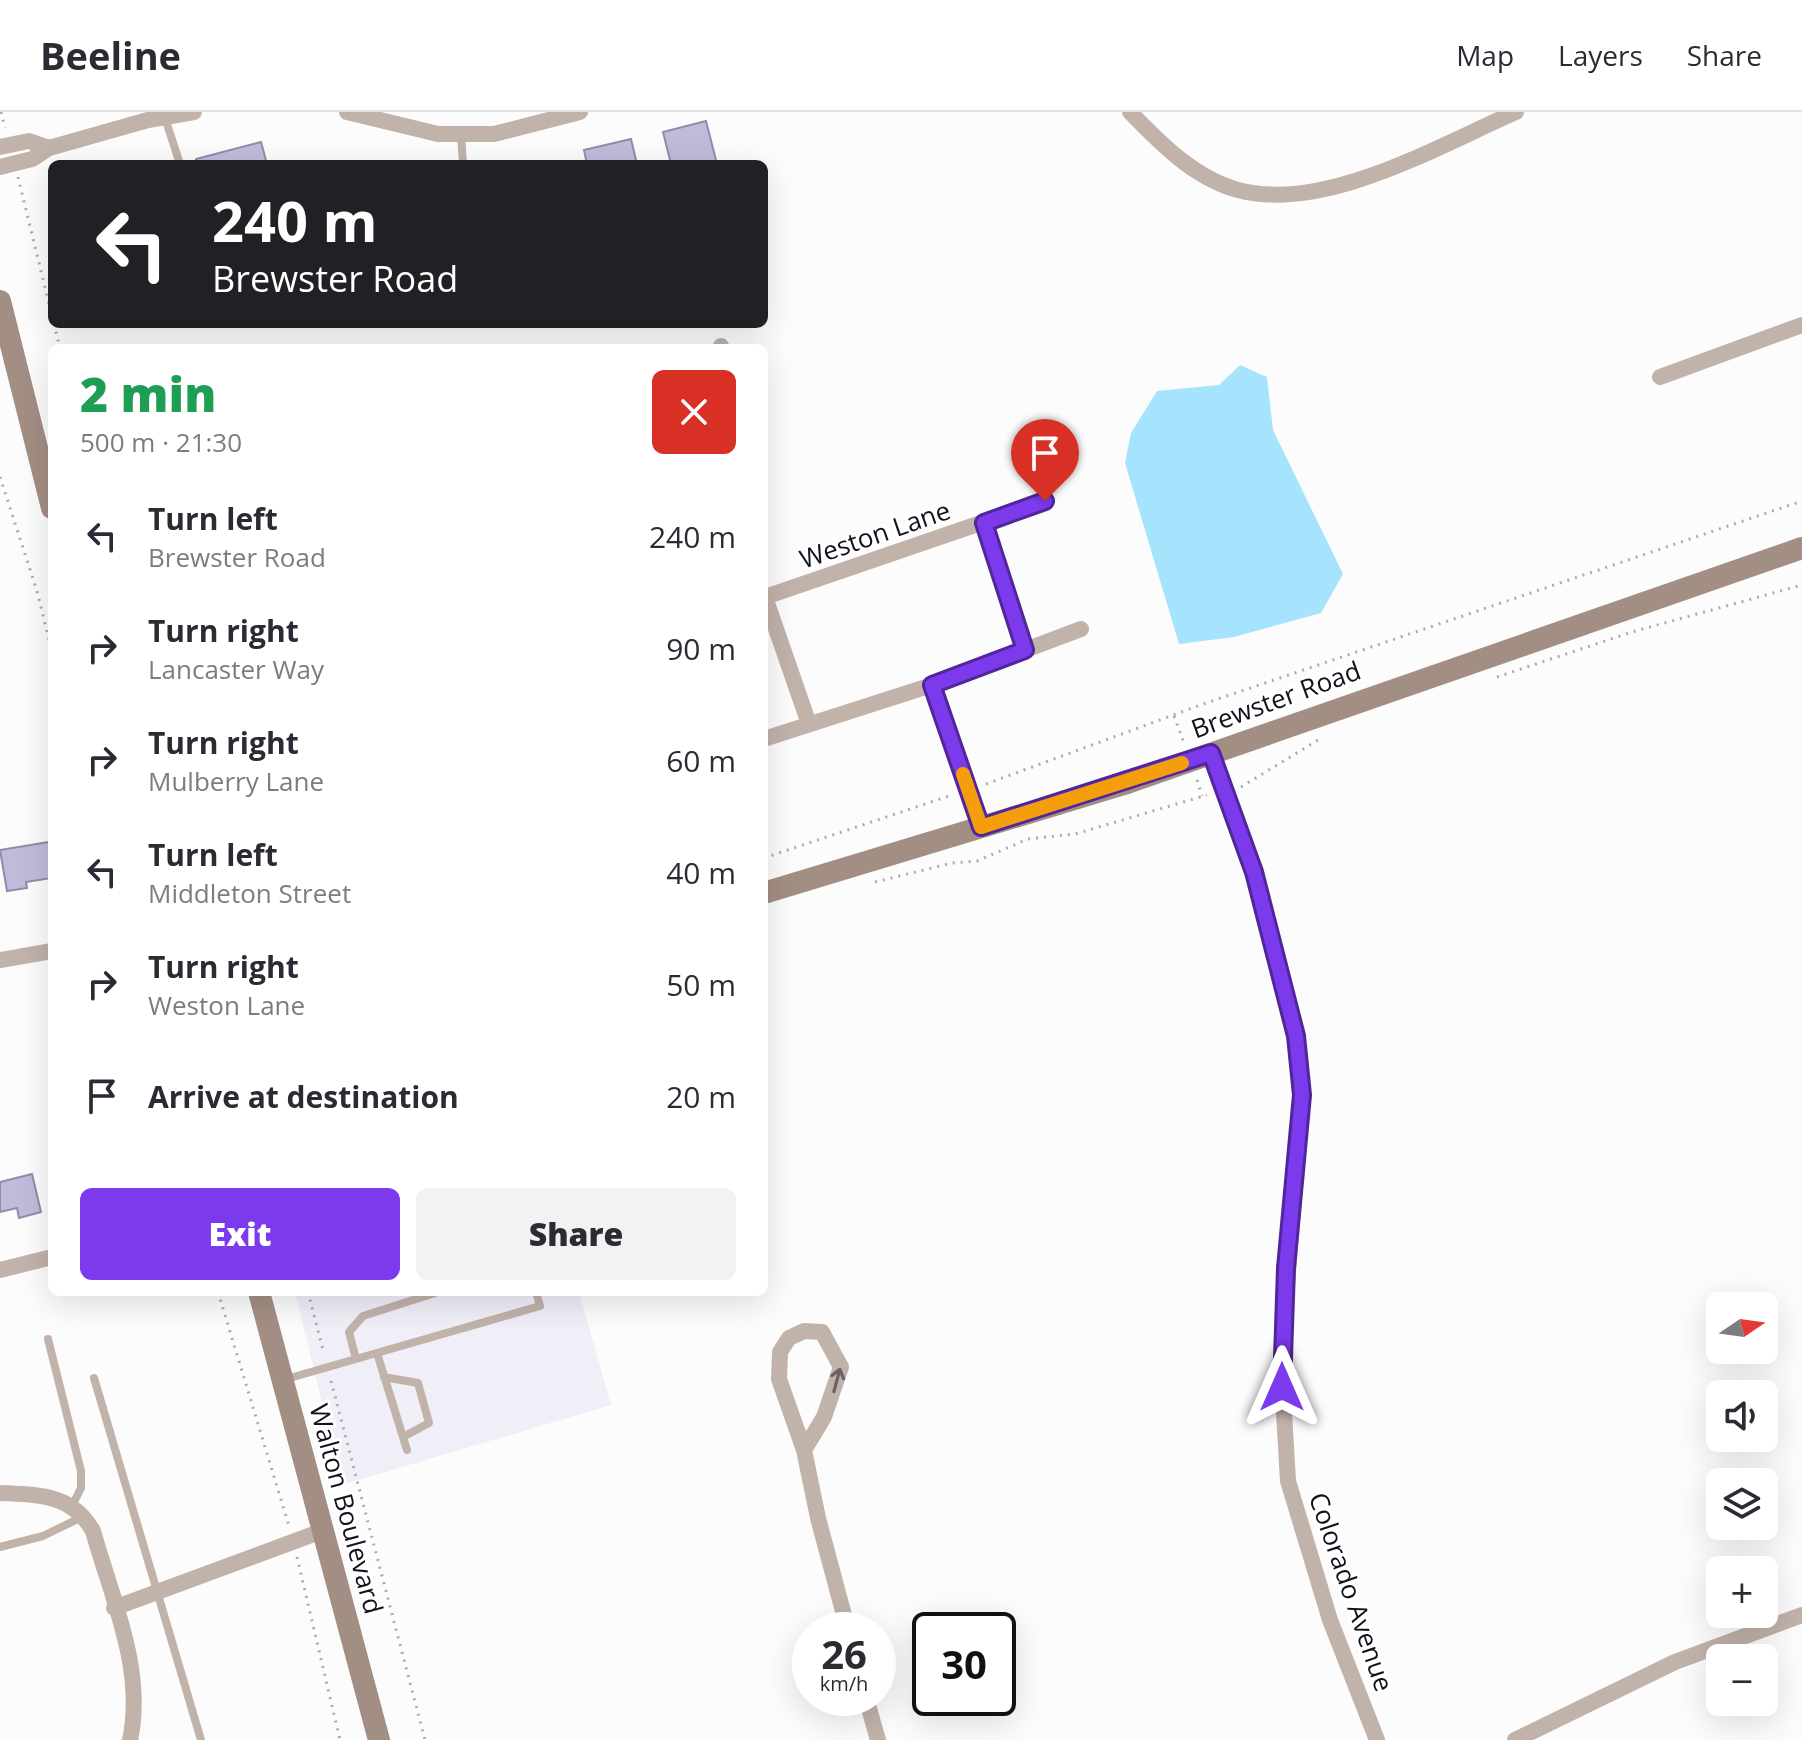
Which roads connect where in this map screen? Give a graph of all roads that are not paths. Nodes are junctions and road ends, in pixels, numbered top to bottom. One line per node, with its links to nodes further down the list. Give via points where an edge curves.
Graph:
1 (194, 112): 7 (street)
2 (347, 112): 6 (street)
3 (580, 112): 8 (street, via 494,134)
4 (1130, 112): 5 (street, via 1165,149 1205,176 1238,190 1287,194 1347,184)
5 (1516, 112)
6 (384, 116): 8 (street, via 438,134)
7 (165, 117): 10 (street); 11 (lane)
8 (461, 134): 12 (lane)
9 (5, 146): 10 (street, via 29,141)
10 (49, 148): 13 (street)
11 (179, 160)
12 (463, 160)
13 (8, 165)
14 (0, 301): 17 (street)
15 (1802, 325): 16 (street)
16 (1660, 377)
17 (48, 492)
18 (1045, 501): 19 (street, Weston Lane)
19 (984, 523): 21 (street, Weston Lane); 24 (street)
20 (1802, 548): 28 (street, Brewster Road)
21 (768, 595)
22 (768, 605): 26 (street)
23 (1081, 629): 24 (street)
24 (1025, 650): 25 (street)
25 (932, 685): 26 (street); 29 (street)
26 (809, 724): 27 (street)
27 (768, 738)
28 (1211, 753): 29 (street, Brewster Road); 60 (street, Colorado Avenue, via 1254,872 1296,1036 1302,1095 1281,1361 1288,1481 1330,1620)
29 (981, 827): 30 (street, Brewster Road)
30 (768, 892)
31 (48, 952): 32 (street)
32 (0, 960)
33 (48, 1258): 34 (street)
34 (0, 1270)
35 (260, 1296): 43 (street, Walton Boulevard)
36 (426, 1296): 40 (lane, via 363,1316 349,1332)
37 (537, 1296): 39 (lane, via 540,1306)
38 (48, 1339): 48 (lane, via 81,1471)
39 (377, 1353): 40 (lane); 41 (lane)
40 (356, 1359): 43 (lane)
41 (384, 1377): 44 (lane); 44 (lane, via 418,1383 429,1423)
42 (94, 1378): 51 (lane)
43 (282, 1380): 49 (street, Walton Boulevard)
44 (403, 1437): 45 (lane)
45 (407, 1450)
46 (804, 1450): 46 (street, one-way to 46, via 824,1417 841,1367 822,1332 804,1331 789,1338 780,1352 779,1379); 53 (street)
47 (0, 1493): 48 (street, via 61,1498)
48 (78, 1511): 50 (lane, via 43,1536); 52 (street, via 93,1531)
49 (322, 1531): 51 (street); 58 (street, Walton Boulevard)
50 (0, 1547)
51 (158, 1591): 52 (street); 57 (lane)
52 (114, 1608): 56 (street, via 137,1700)
53 (844, 1612)
54 (1802, 1615): 61 (street, via 1675,1662)
55 (871, 1716): 59 (street)
56 (130, 1740)
57 (201, 1740)
58 (379, 1740)
59 (878, 1740)
60 (1377, 1740)
61 (1515, 1740)

